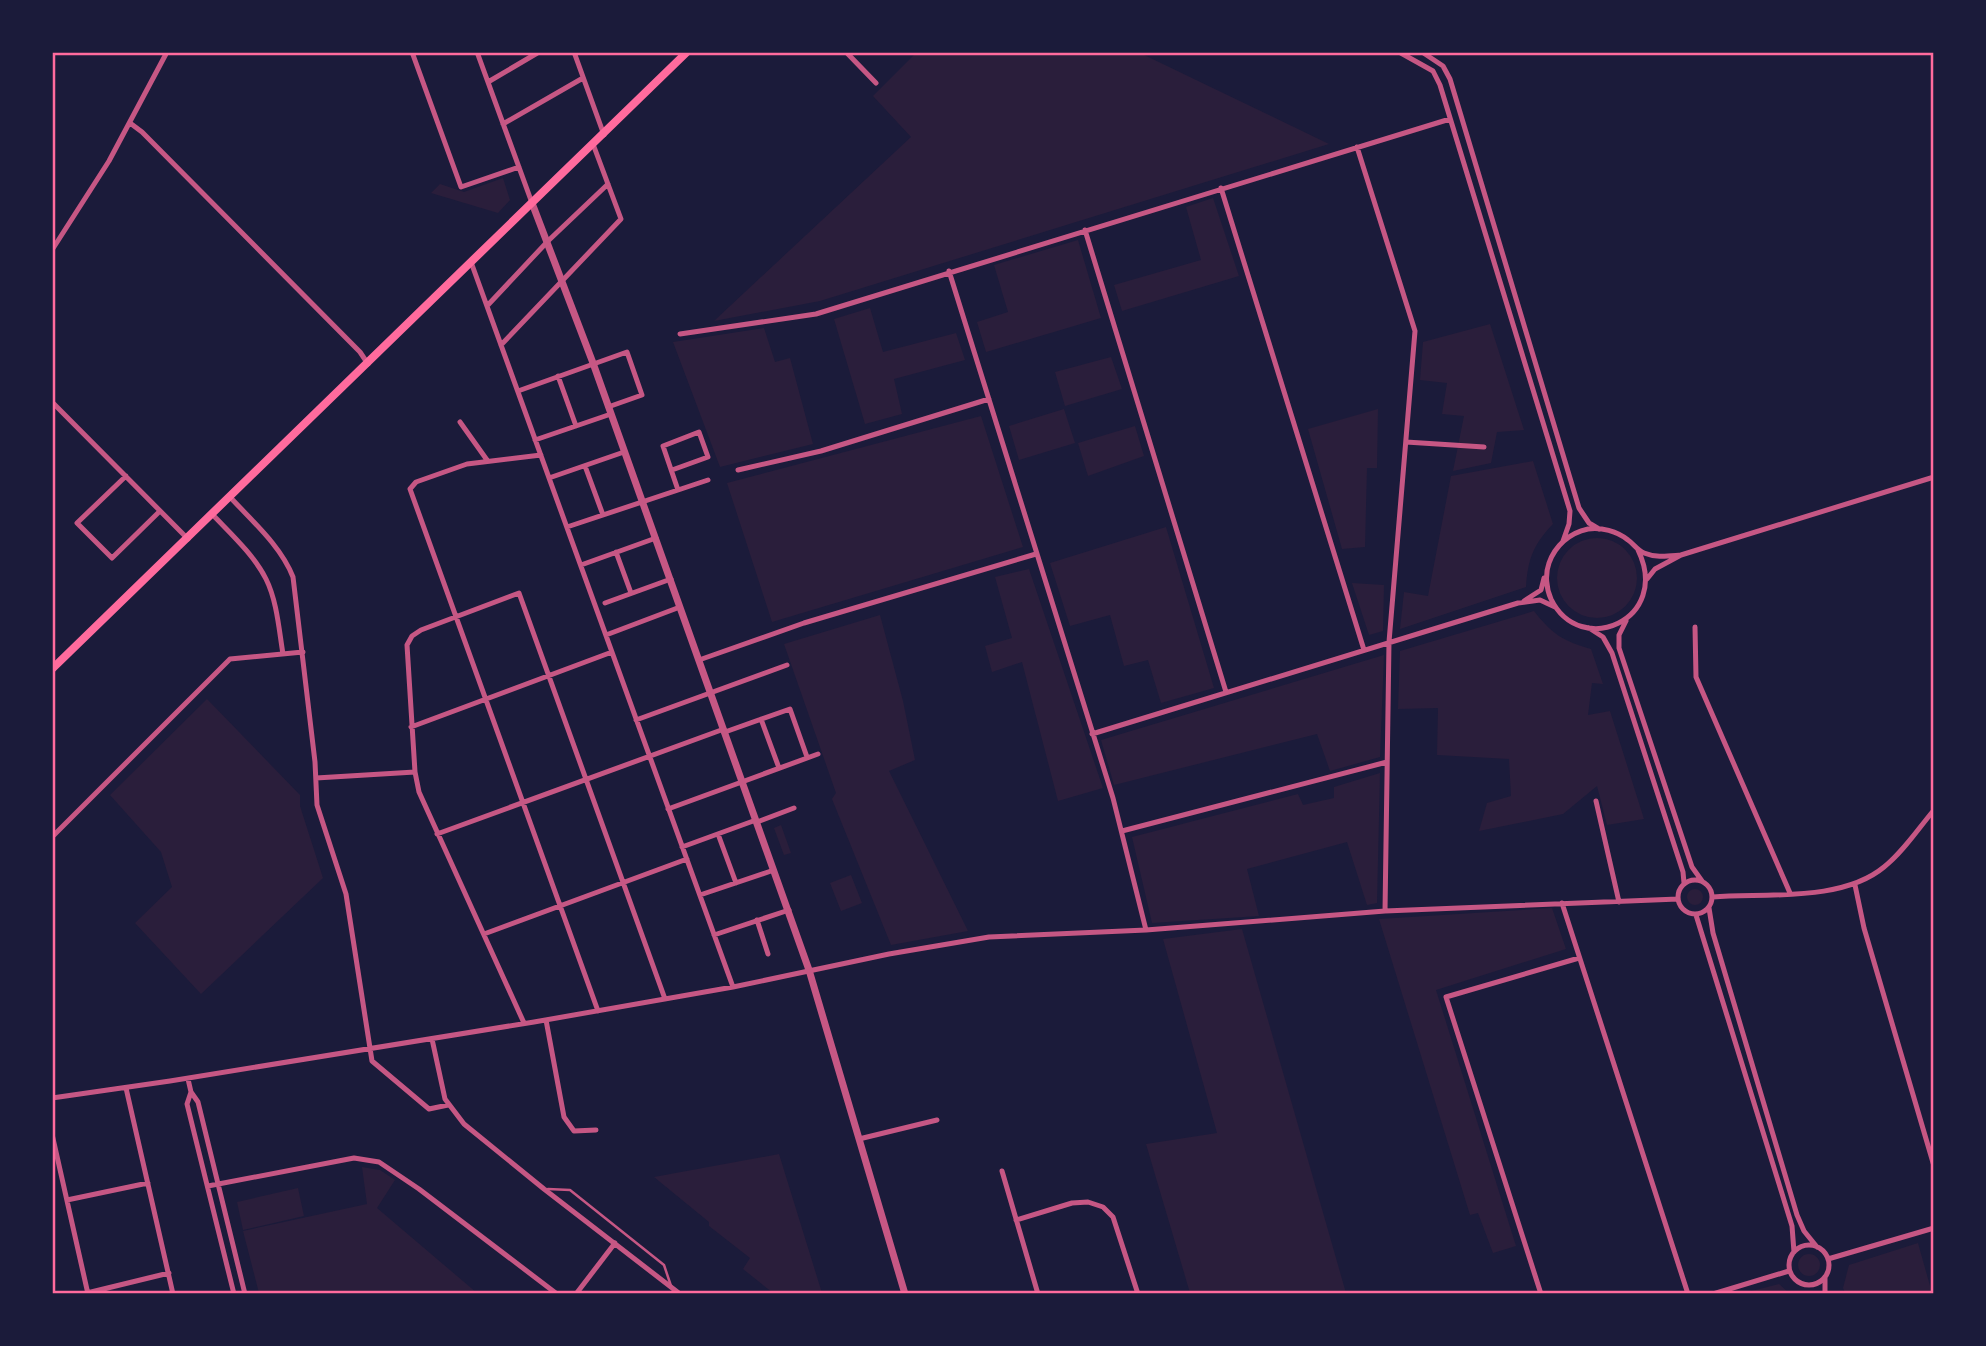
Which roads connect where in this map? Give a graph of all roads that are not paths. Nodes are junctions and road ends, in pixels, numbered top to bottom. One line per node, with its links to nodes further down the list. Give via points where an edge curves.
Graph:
1 (167, 52): 14 (street)
2 (412, 52): 19 (street, via 461,187)
3 (477, 52): 11 (street)
4 (539, 52): 11 (street)
5 (574, 52): 10 (street)
6 (687, 52): 16 (main road)
7 (846, 52): 12 (street)
8 (1399, 52): 13 (street, via 1433,71)
9 (1422, 52): 61 (street, via 1443,66 1450,79 1579,508 1589,523)
10 (583, 78): 15 (street); 16 (street)
11 (488, 82): 15 (street)
12 (876, 83)
13 (1450, 119): 18 (street); 64 (street, via 1570,511)
14 (130, 123): 25 (street); 33 (street)
15 (503, 124): 19 (street)
16 (604, 135): 17 (main road)
17 (593, 144): 20 (street); 22 (main road)
18 (1357, 147): 21 (street); 42 (street, via 1415,331)
19 (519, 167): 22 (street)
20 (608, 184): 24 (street); 28 (street, via 621,219)
21 (1222, 188): 23 (street); 84 (street)
22 (532, 203): 24 (street); 26 (main road)
23 (1085, 230): 27 (street); 92 (street)
24 (548, 241): 28 (street); 29 (street)
25 (52, 250)
26 (471, 262): 29 (street); 33 (main road)
27 (949, 271): 30 (street, via 816,314); 36 (street)
28 (563, 279): 31 (street); 32 (street)
29 (487, 306): 31 (street)
30 (680, 334)
31 (501, 345): 35 (street)
32 (593, 363): 34 (street); 38 (street); 38 (street, via 627,352 642,395)
33 (369, 364): 55 (main road)
34 (558, 376): 35 (street); 40 (street)
35 (518, 391): 41 (street)
36 (989, 399): 49 (street); 67 (street)
37 (52, 402): 50 (street)
38 (610, 411): 40 (street); 44 (street)
39 (460, 422): 46 (street)
40 (576, 426): 41 (street)
41 (535, 440): 45 (street)
42 (1406, 442): 43 (street); 83 (street)
43 (1484, 447)
44 (624, 452): 47 (street); 56 (street)
45 (541, 455): 46 (street); 52 (street)
46 (487, 460): 79 (street, via 416,482 410,489)
47 (585, 466): 52 (street); 59 (street)
48 (672, 470): 48 (street, via 663,446 699,432 708,457); 54 (street)
49 (738, 470)
50 (125, 476): 57 (street); 57 (street, via 77,523 112,558)
51 (1933, 476): 68 (street)
52 (549, 478): 60 (street)
53 (708, 480): 54 (street)
54 (678, 490): 56 (street)
55 (230, 497): 58 (main road); 85 (street, via 288,566)
56 (643, 503): 59 (street); 62 (street)
57 (160, 511): 63 (street)
58 (213, 515): 63 (main road); 87 (street, via 265,577)
59 (603, 515): 60 (street)
60 (567, 527): 69 (street)
61 (1599, 528): 64 (street); 65 (street, via 1627,539)
62 (656, 538): 66 (street); 71 (street)
63 (188, 540): 90 (main road)
64 (1563, 541): 70 (street)
65 (1638, 550): 68 (street, via 1658,557); 72 (street)
66 (616, 552): 69 (street); 73 (street)
67 (1036, 554): 88 (street, via 804,623); 99 (street)
68 (1681, 555): 72 (street, via 1655,569)
69 (581, 565): 82 (street)
70 (1548, 566): 75 (street, via 1541,590); 77 (street, via 1546,580)
71 (671, 579): 73 (street); 76 (street)
72 (1647, 579): 78 (street)
73 (631, 593): 74 (street)
74 (605, 603)
75 (1518, 604): 77 (street, via 1540,600); 83 (street)
76 (680, 607): 82 (street); 88 (street)
77 (1555, 607): 81 (street, via 1564,617)
78 (1636, 609): 81 (street, via 1614,625); 122 (street, via 1619,635 1619,648 1692,867)
79 (456, 617): 91 (street, via 519,593); 94 (street); 97 (street, via 421,630 407,645)
80 (1695, 627): 127 (street, via 1696,677)
81 (1589, 628): 125 (street, via 1603,637 1612,653)
82 (606, 635): 86 (street)
83 (1389, 642): 84 (street); 103 (street)
84 (1364, 650): 92 (street)
85 (303, 652): 87 (street); 106 (street)
86 (612, 652): 91 (street); 96 (street)
87 (283, 654): 118 (street, via 230,659)
88 (699, 660): 93 (street)
89 (787, 665): 93 (street)
90 (52, 669)
91 (549, 676): 94 (street); 107 (street)
92 (1226, 692): 99 (street)
93 (711, 694): 96 (street); 98 (street)
94 (485, 699): 97 (street); 110 (street)
95 (761, 719): 98 (street); 102 (street, via 790,709); 104 (street)
96 (636, 720): 101 (street)
97 (411, 726): 105 (street)
98 (725, 730): 101 (street); 108 (street)
99 (1092, 734): 115 (street)
100 (818, 754): 102 (street)
101 (649, 756): 107 (street); 112 (street)
102 (807, 757): 104 (street)
103 (1387, 762): 115 (street); 136 (street)
104 (779, 768): 108 (street)
105 (415, 772): 106 (street); 116 (street)
106 (316, 778): 151 (street, via 317,805 346,894)
107 (586, 779): 110 (street); 123 (street)
108 (742, 781): 112 (street); 114 (street)
109 (1597, 801): 131 (street)
110 (524, 802): 116 (street); 133 (street)
111 (794, 808): 114 (street)
112 (668, 809): 119 (street)
113 (1934, 810): 126 (street, via 1883,868)
114 (756, 821): 117 (street); 121 (street)
115 (1122, 831): 139 (street)
116 (438, 834): 140 (street)
117 (718, 834): 119 (street); 124 (street)
118 (52, 837)
119 (682, 847): 120 (street)
120 (687, 859): 123 (street); 128 (street)
121 (774, 870): 124 (street); 135 (street)
122 (1702, 881): 125 (street); 129 (street)
123 (623, 883): 133 (street); 146 (street)
124 (736, 883): 128 (street)
125 (1684, 883): 130 (street)
126 (1855, 886): 127 (street); 161 (street)
127 (1790, 893): 129 (street)
128 (700, 895): 141 (street)
129 (1713, 897): 134 (street)
130 (1678, 900): 131 (street); 137 (street, via 1683,910)
131 (1619, 902): 132 (street)
132 (1562, 903): 136 (street); 143 (street)
133 (561, 905): 140 (street); 147 (street)
134 (1709, 908): 137 (street); 171 (street, via 1797,1215)
135 (789, 910): 138 (street); 144 (street)
136 (1385, 911): 139 (street)
137 (1696, 915): 172 (street, via 1792,1226)
138 (757, 920): 141 (street); 142 (street)
139 (1146, 930): 144 (street, via 989,937)
140 (484, 934): 149 (street)
141 (714, 935): 145 (street)
142 (768, 954)
143 (1579, 958): 189 (street, via 1446,996); 190 (street)
144 (809, 970): 145 (street); 160 (street)
145 (733, 988): 146 (street)
146 (665, 999): 147 (street)
147 (598, 1011): 148 (street)
148 (546, 1020): 149 (street); 158 (street, via 564,1116 574,1131)
149 (524, 1023): 150 (street)
150 (432, 1039): 151 (street); 156 (street)
151 (369, 1047): 152 (street); 156 (street, via 374,1065 429,1109)
152 (188, 1079): 153 (street); 154 (street)
153 (126, 1088): 155 (street); 163 (street)
154 (191, 1092): 164 (street, via 198,1102); 165 (street, via 187,1104)
155 (53, 1096)
156 (448, 1105): 166 (street, via 475,1134)
157 (937, 1120): 160 (street)
158 (597, 1130)
159 (52, 1134): 167 (street)
160 (859, 1139): 186 (street)
161 (1934, 1167)
162 (1002, 1171): 168 (street)
163 (148, 1183): 167 (street); 175 (street)
164 (219, 1183): 165 (street); 182 (street); 183 (street, via 354,1158 379,1162)
165 (208, 1186): 181 (street)
166 (544, 1189): 170 (street); 178 (lane, via 570,1190 664,1265)
167 (67, 1200): 179 (street)
168 (1016, 1220): 187 (street); 188 (street, via 1072,1203 1103,1207 1114,1216)
169 (1934, 1228): 173 (street)
170 (615, 1243): 178 (street); 184 (street)
171 (1817, 1247): 172 (street, via 1805,1245); 173 (street)
172 (1794, 1252): 174 (street)
173 (1828, 1259): 176 (street)
174 (1789, 1271): 177 (street); 191 (street)
175 (169, 1273): 179 (street); 180 (street)
176 (1825, 1278): 177 (street); 193 (street)
177 (1805, 1285): 192 (street)
178 (671, 1286): 185 (street)
179 (87, 1293)
180 (173, 1293)
181 (234, 1293)
182 (245, 1293)
183 (557, 1293)
184 (576, 1293)
185 (680, 1293)
186 (905, 1293)
187 (1038, 1293)
188 (1138, 1293)
189 (1541, 1293)
190 (1688, 1293)
191 (1713, 1293)
192 (1808, 1293)
193 (1825, 1293)

